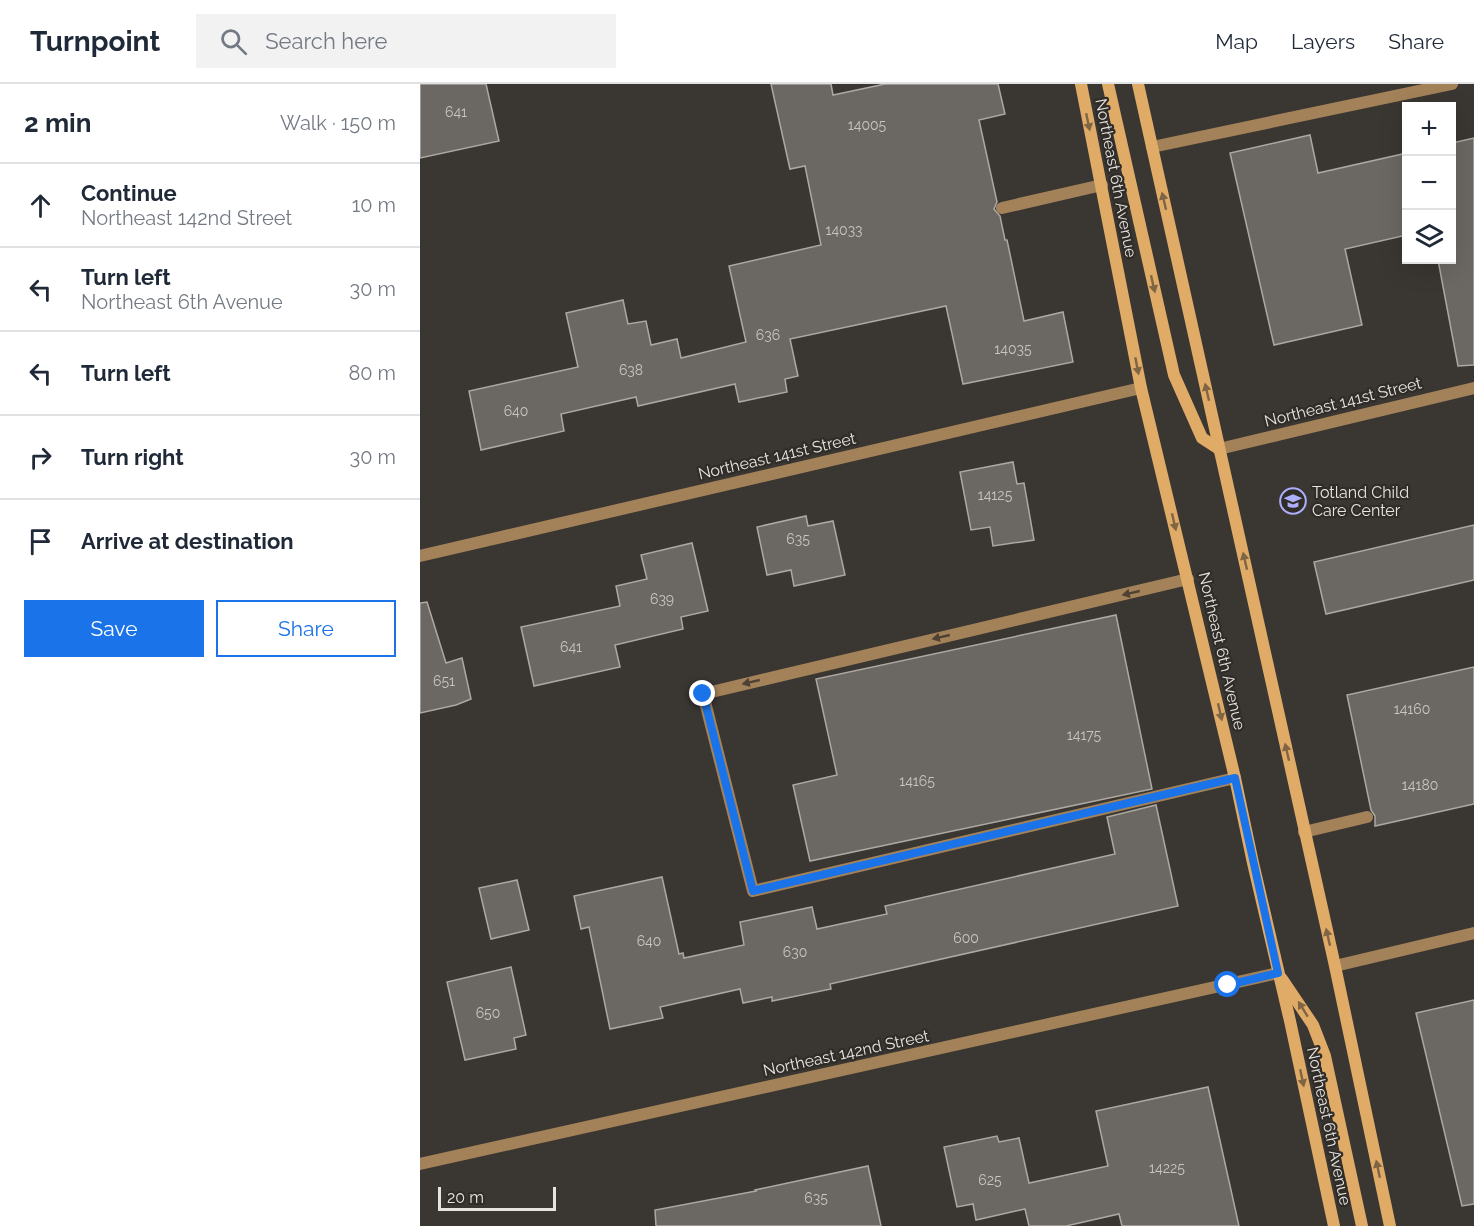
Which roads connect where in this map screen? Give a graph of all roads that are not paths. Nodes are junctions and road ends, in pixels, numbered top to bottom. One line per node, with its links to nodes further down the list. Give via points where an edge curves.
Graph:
1 (1081, 84): 6 (main road, Northeast 6th Avenue, one-way to 6)
2 (1108, 84): 10 (main road, one-way to 10, via 1174,375 1202,438)
3 (1138, 84): 5 (main road)
4 (1452, 84): 5 (street)
5 (1152, 147): 10 (main road, one-way to 5)
6 (1102, 185): 7 (street); 8 (main road, Northeast 6th Avenue, one-way to 8)
7 (1002, 208)
8 (1142, 388): 11 (street, Northeast 141st Street); 12 (main road, Northeast 6th Avenue, one-way to 12)
9 (1474, 388): 10 (street, Northeast 141st Street)
10 (1219, 449): 15 (main road, one-way to 10)
11 (420, 556)
12 (1188, 579): 13 (main road, Northeast 6th Avenue, one-way to 13); 13 (street, one-way to 13, via 703,694 753,891)
13 (1235, 778): 18 (main road, Northeast 6th Avenue)
14 (1367, 817): 15 (street)
15 (1304, 832): 17 (main road, one-way to 15)
16 (1474, 933): 17 (street)
17 (1335, 966): 22 (main road, one-way to 17)
18 (1278, 973): 19 (street, Northeast 142nd Street); 20 (main road, Northeast 6th Avenue, one-way to 20); 21 (main road, one-way to 18, via 1325,1056 1313,1025)
19 (420, 1164)
20 (1334, 1226)
21 (1362, 1226)
22 (1390, 1226)

